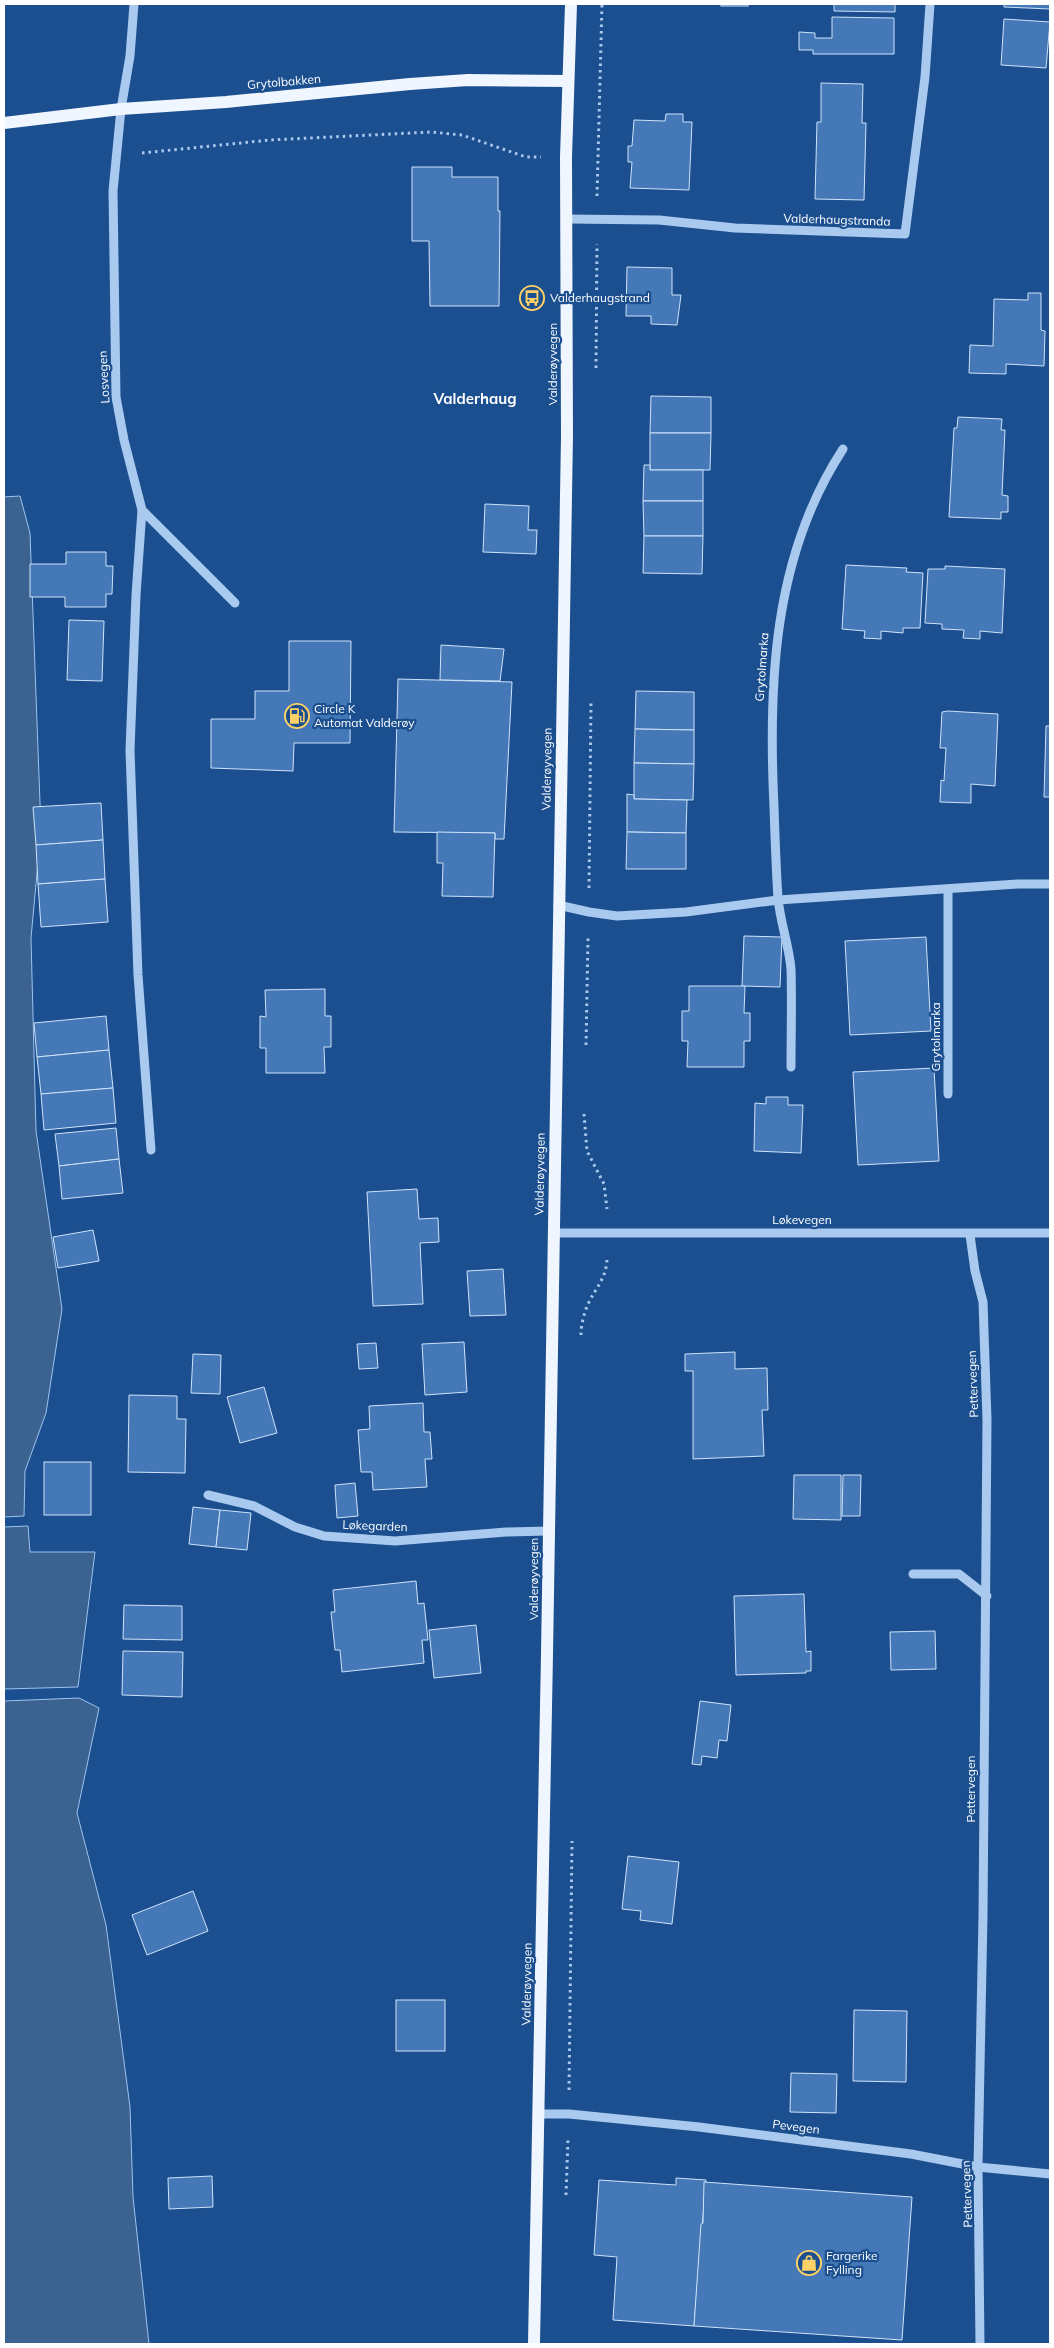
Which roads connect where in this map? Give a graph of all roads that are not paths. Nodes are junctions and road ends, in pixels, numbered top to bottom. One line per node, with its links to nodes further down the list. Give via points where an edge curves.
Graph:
1 (134, 4): 5 (street, Losvegen, via 130,56)
2 (571, 4): 4 (main road, Valderøyvegen)
3 (930, 4): 7 (street, Valderhaugstranda, via 925,77 904,234 735,228 659,220)
4 (568, 81): 5 (main road, Grytolbakken, via 468,80); 7 (main road, Valderøyvegen)
5 (120, 109): 6 (main road, Grytolbakken); 9 (street, Losvegen, via 113,191 116,397)
6 (4, 123)
7 (567, 219): 14 (main road, Valderøyvegen, via 567,435)
8 (843, 449): 13 (street, Grytolmarka, via 828,472 800,534 777,631 771,750)
9 (142, 510): 10 (street); 17 (street, via 130,750 138,975)
10 (234, 603)
11 (1050, 884): 12 (street)
12 (948, 889): 13 (street); 16 (street, Grytolmarka)
13 (778, 900): 14 (street, via 686,912 617,916); 15 (street, Grytolmarka, via 791,967)
14 (558, 905): 18 (main road, Valderøyvegen)
15 (791, 1067)
16 (948, 1094)
17 (151, 1150)
18 (553, 1233): 20 (street, Løkevegen); 22 (main road, Valderøyvegen)
19 (1050, 1233): 20 (street, Løkevegen)
20 (970, 1235): 24 (street, Pettervegen, via 983,1302)
21 (208, 1495): 22 (street, Løkegarden, via 254,1506 296,1527 324,1536 395,1541)
22 (548, 1531): 25 (main road, Valderøyvegen)
23 (913, 1574): 24 (street, via 959,1574)
24 (987, 1596): 26 (street, Pettervegen)
25 (539, 2114): 26 (street, Pevegen, via 569,2114 816,2142 911,2154); 28 (main road, Valderøyvegen)
26 (978, 2167): 27 (street, Pevegen); 29 (street, Pettervegen)
27 (1050, 2174)
28 (534, 2344)
29 (980, 2344)

